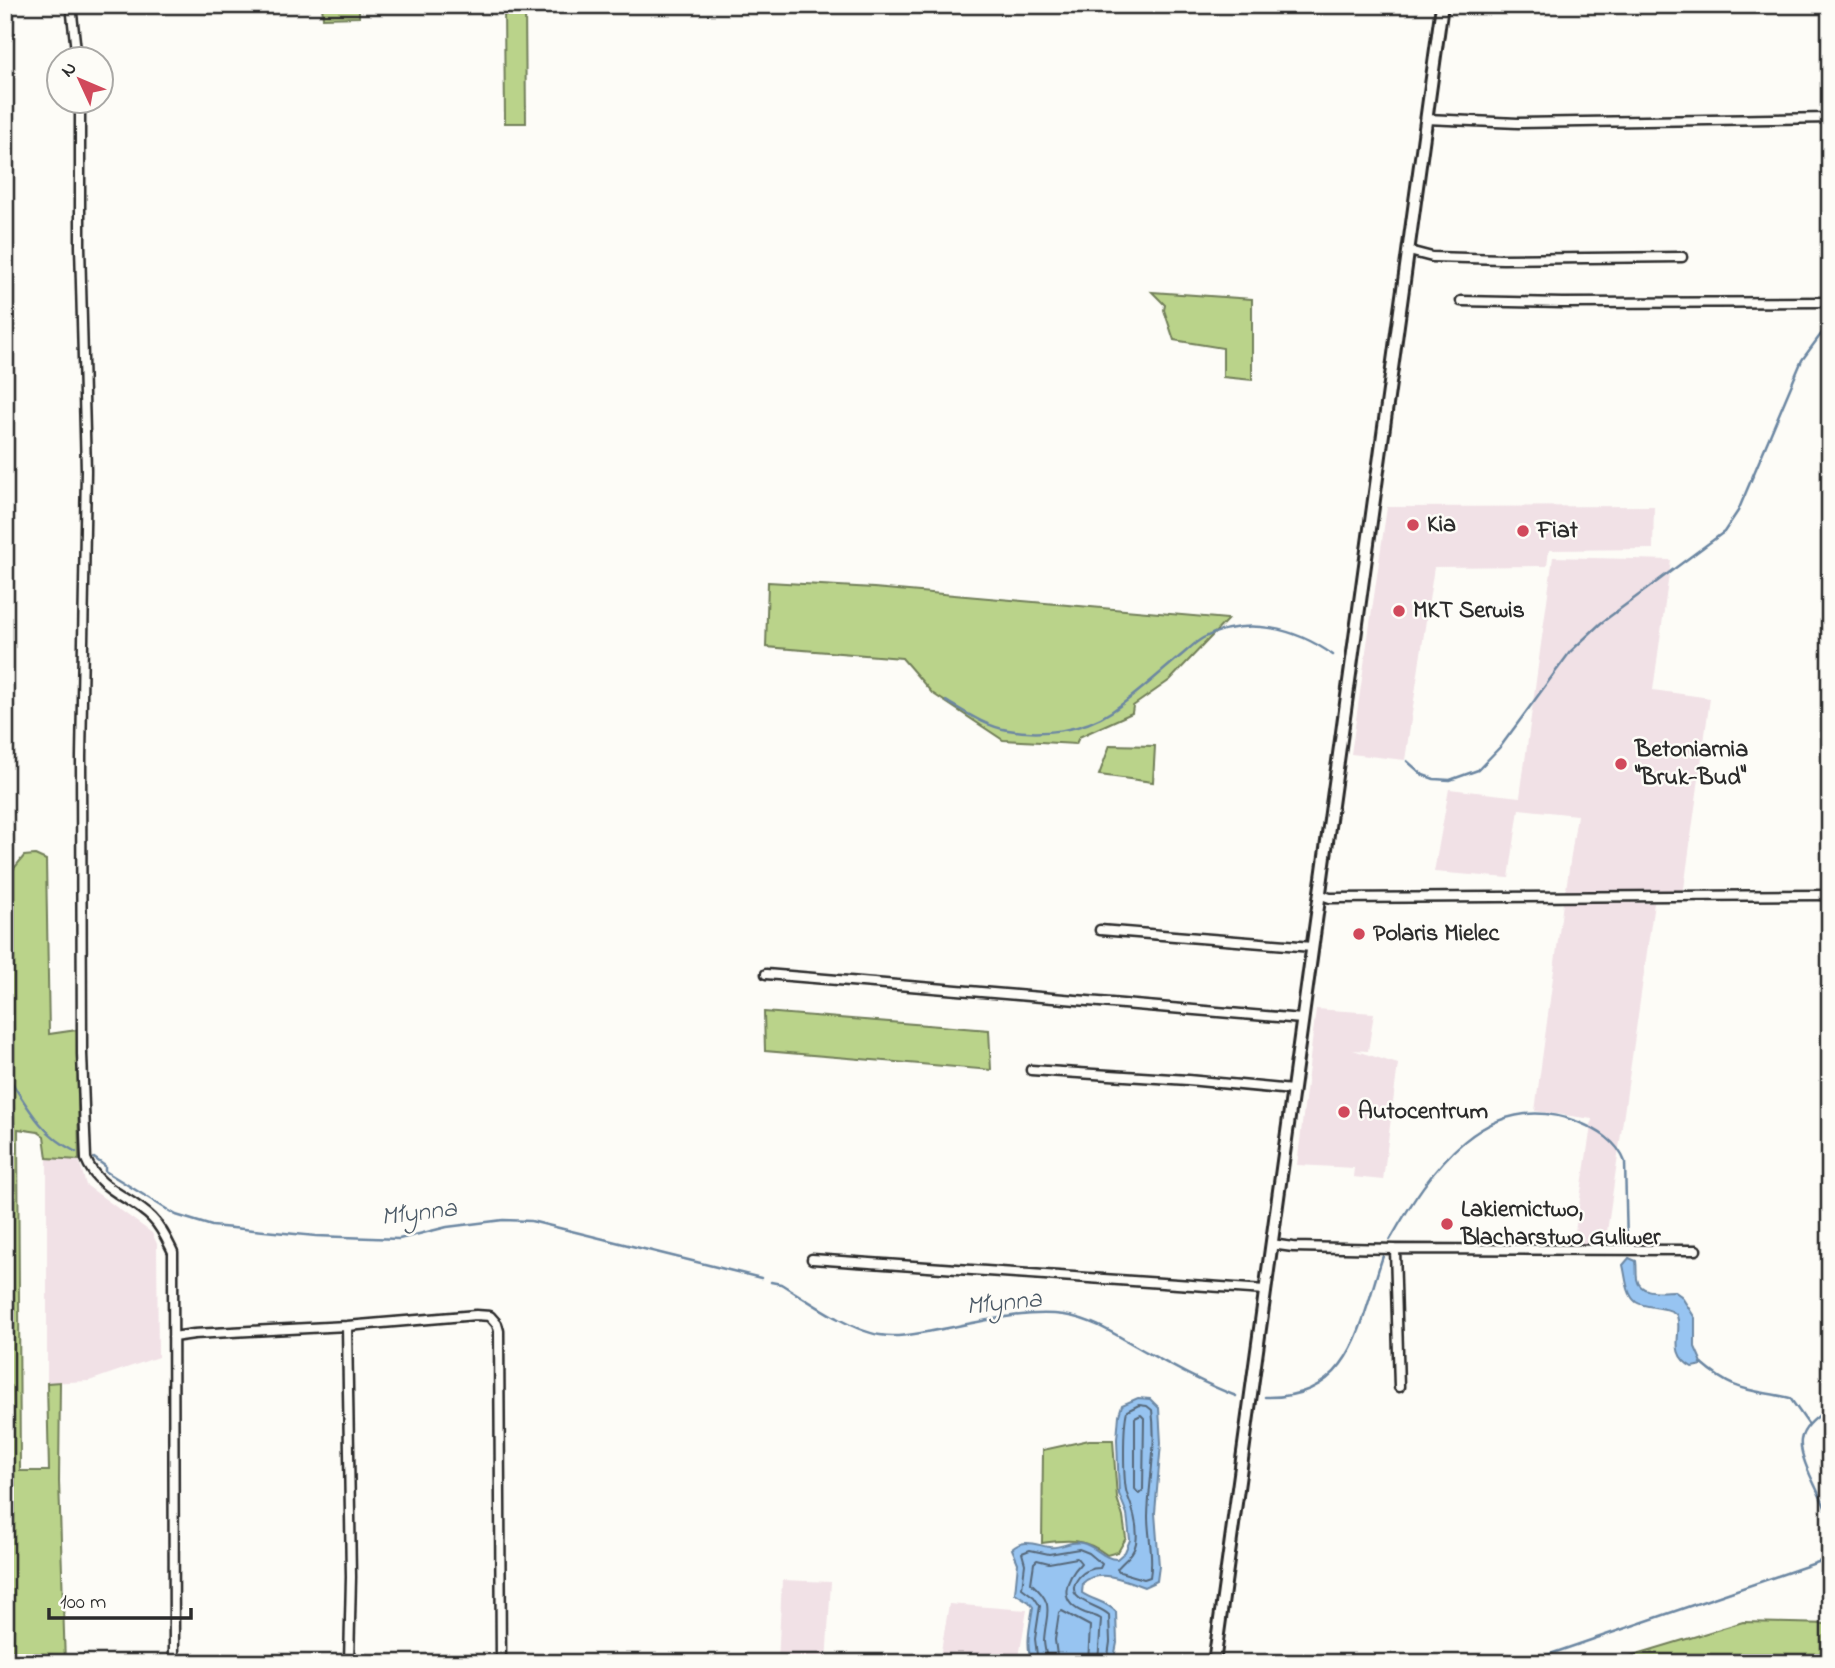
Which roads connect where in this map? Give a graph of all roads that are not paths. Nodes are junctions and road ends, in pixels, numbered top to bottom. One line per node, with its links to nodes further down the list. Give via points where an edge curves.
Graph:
1 (71, 5): 3 (street)
2 (1441, 5): 6 (street)
3 (75, 46)
4 (80, 116): 25 (street, via 86,470 81,757 86,1160 101,1183 152,1218 173,1252)
5 (1830, 118): 6 (street)
6 (1426, 119): 7 (street)
7 (1409, 251): 8 (street, via 1432,257 1503,259); 11 (street)
8 (1682, 257)
9 (1461, 301): 10 (street)
10 (1830, 302)
11 (1319, 894): 12 (street, via 1330,898); 14 (street)
12 (1830, 895)
13 (1100, 930): 14 (street)
14 (1312, 947): 16 (street)
15 (766, 974): 16 (street)
16 (1302, 1018): 18 (street)
17 (1031, 1070): 18 (street)
18 (1292, 1090): 19 (street)
19 (1271, 1244): 20 (street); 23 (street)
20 (1395, 1249): 21 (street); 26 (street)
21 (1696, 1250)
22 (812, 1259): 23 (street)
23 (1265, 1290): 30 (street)
24 (347, 1326): 25 (street); 28 (street); 29 (street, via 476,1315 490,1316 497,1324)
25 (173, 1337): 27 (street)
26 (1398, 1387)
27 (174, 1663)
28 (349, 1663)
29 (501, 1663)
30 (1214, 1663)

